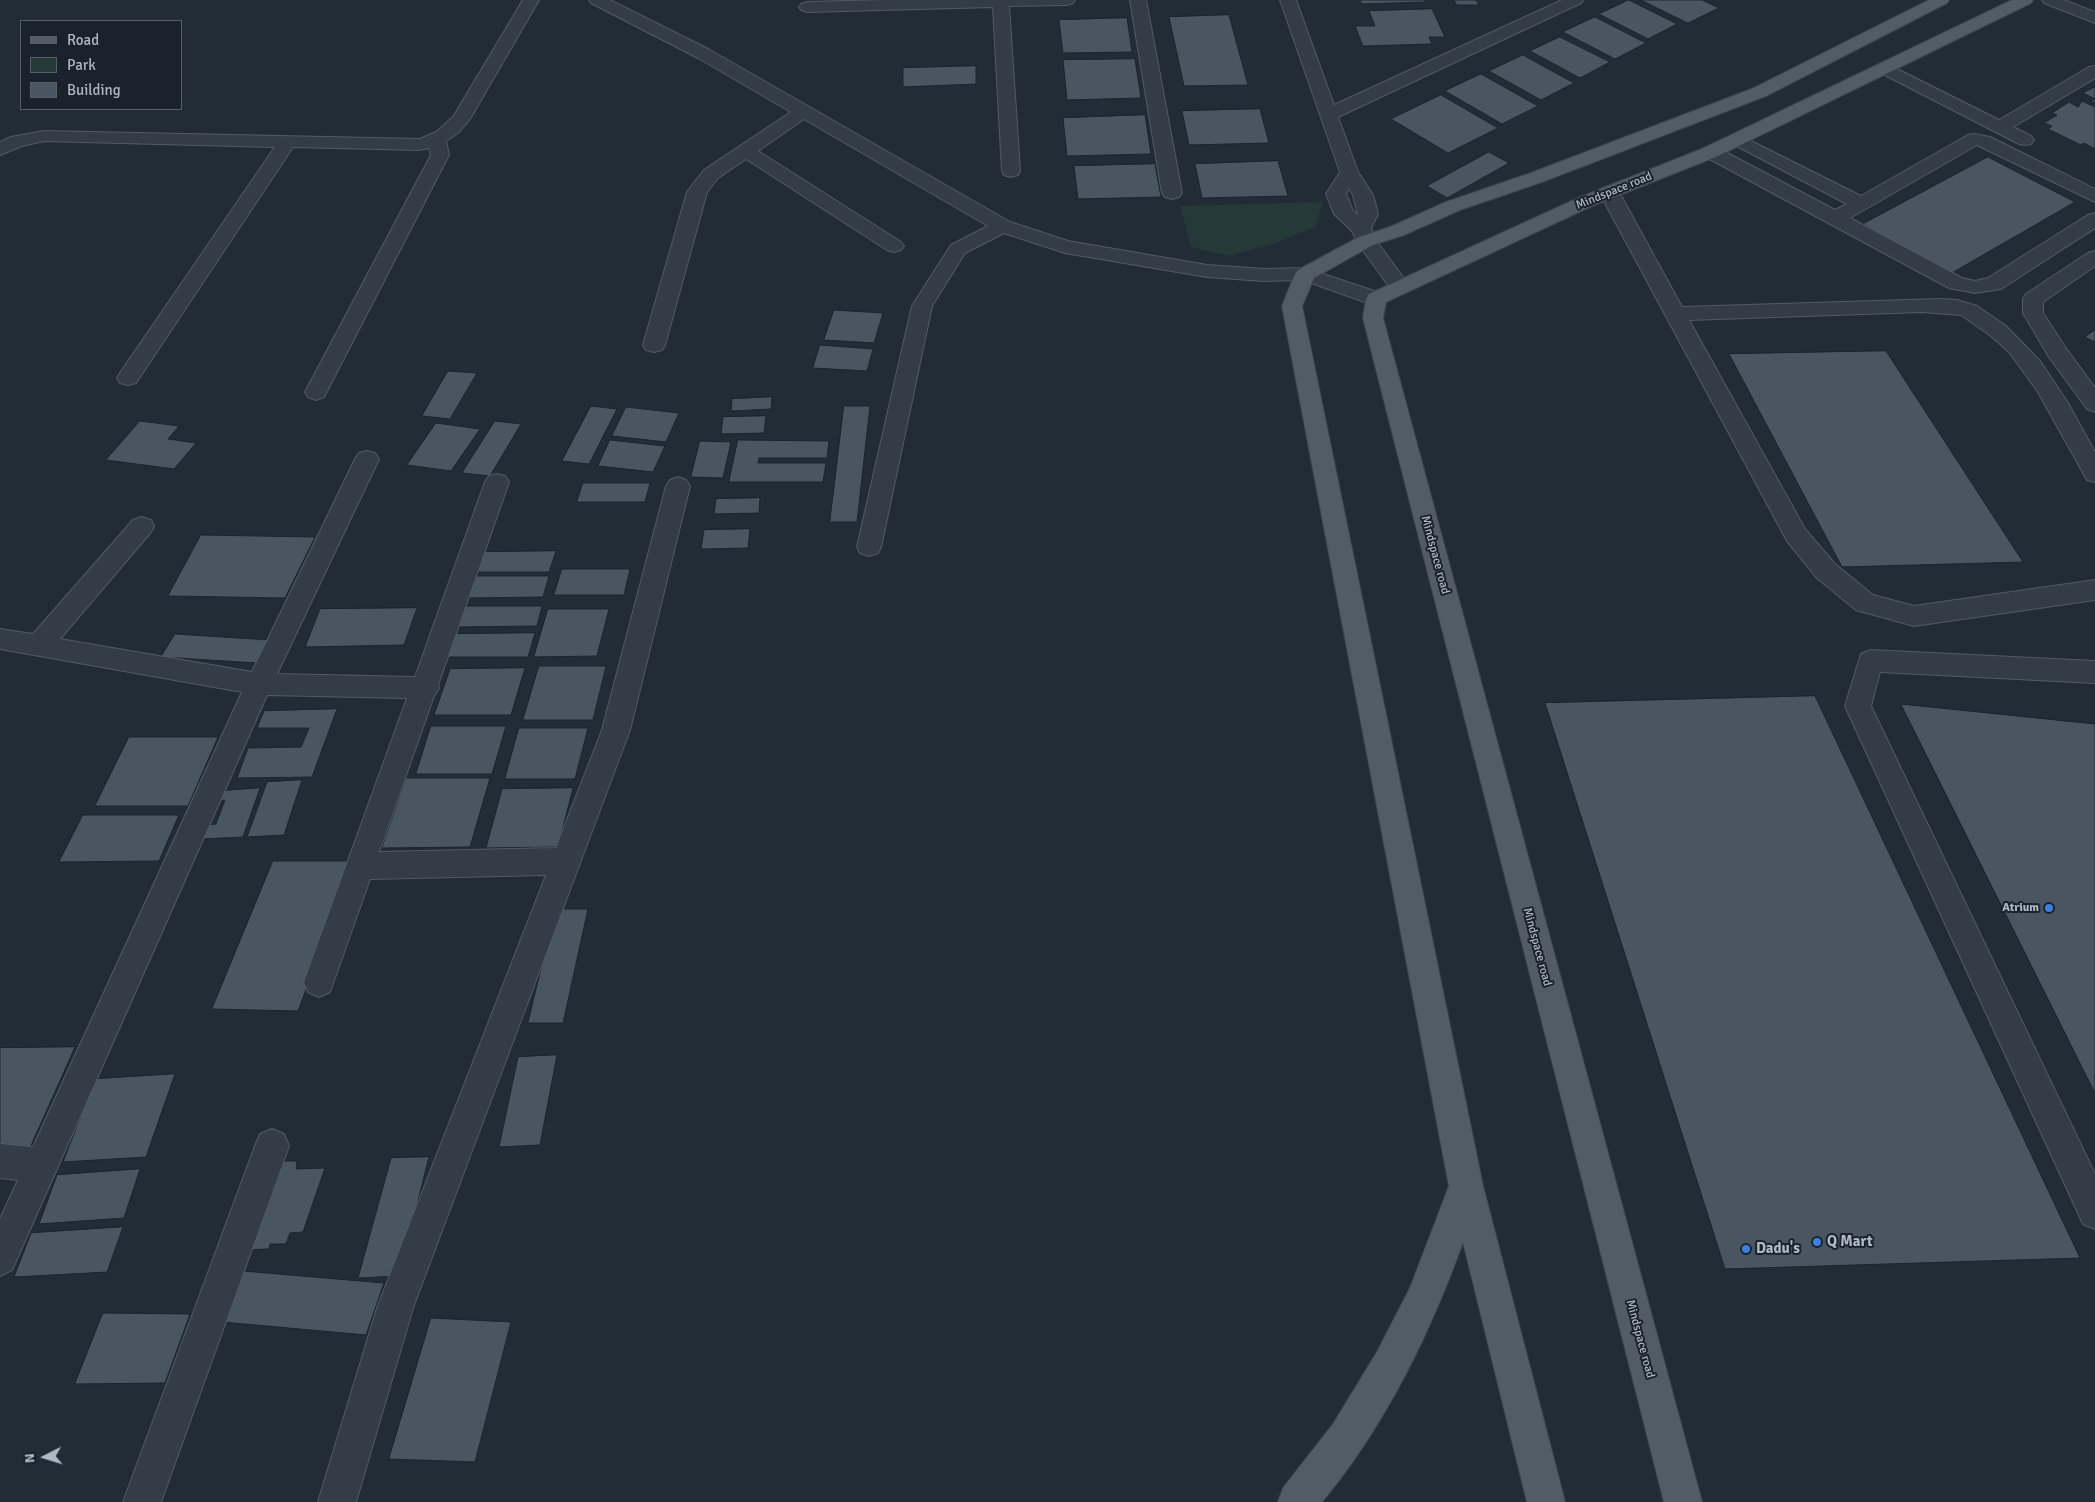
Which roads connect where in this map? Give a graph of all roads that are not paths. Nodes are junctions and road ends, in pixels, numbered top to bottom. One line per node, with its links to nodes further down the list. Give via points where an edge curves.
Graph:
1 (532, 0): 19 (street, via 461,119)
2 (597, 0): 15 (street, via 704,54)
3 (1066, 0): 10 (street)
4 (1138, 0): 27 (street)
5 (1288, 0): 16 (street)
6 (1575, 0): 16 (street)
7 (1941, 0): 33 (main road, via 1760,92 1453,206 1397,232)
8 (2025, 0): 13 (main road, Mindspace road)
9 (2050, 0): 12 (street)
10 (1002, 1): 11 (street); 25 (street)
11 (807, 7)
12 (2095, 18)
13 (1885, 68): 17 (street); 18 (main road, Mindspace road)
14 (2095, 71): 17 (street)
15 (804, 111): 23 (street); 32 (street)
16 (1330, 114): 33 (street, via 1349,172 1336,194 1344,214)
17 (1999, 127): 22 (street)
18 (1737, 139): 24 (main road, Mindspace road); 29 (street)
19 (437, 140): 20 (street, via 419,145); 41 (street, via 440,155)
20 (288, 142): 21 (street, via 44,136 17,141); 40 (street)
21 (0, 149)
22 (2042, 149)
23 (746, 151): 34 (street); 39 (street, via 711,174 697,192)
24 (1711, 152): 26 (main road, Mindspace road); 30 (street)
25 (1011, 171)
26 (1609, 192): 37 (main road, Mindspace road); 38 (street)
27 (1172, 193)
28 (2095, 196): 29 (street, via 1974,139)
29 (1861, 203): 30 (street)
30 (1836, 218): 31 (street, via 1956,282 1976,287 1994,284)
31 (2095, 219)
32 (1003, 226): 36 (street, via 1065,247 1207,271); 48 (street, via 958,249 922,306)
33 (1363, 235): 36 (main road); 37 (street)
34 (894, 246)
35 (2095, 257): 42 (street, via 2033,299 2034,313 2057,352)
36 (1305, 274): 37 (street); 61 (main road, via 1292,306)
37 (1389, 293): 68 (main road, Mindspace road, via 1373,318)
38 (1676, 314): 44 (street, via 1933,305 1965,309 1995,326 2028,361); 49 (street, via 1796,535 1826,571 1865,604 1914,616)
39 (654, 345)
40 (128, 378)
41 (316, 392)
42 (2095, 404)
43 (367, 459): 53 (street)
44 (2095, 474)
45 (498, 482): 54 (street)
46 (678, 486): 55 (street, via 616,730)
47 (142, 526): 51 (street)
48 (869, 548)
49 (2095, 590)
50 (0, 639): 51 (street)
51 (39, 646): 53 (street)
52 (2095, 672): 62 (street, via 1870,661 1858,706)
53 (259, 684): 54 (street); 60 (street)
54 (426, 688): 56 (street)
55 (567, 862): 56 (street); 65 (street, via 395,1308)
56 (360, 866): 57 (street)
57 (319, 982)
58 (272, 1146): 64 (street)
59 (0, 1161): 60 (street)
60 (42, 1165): 63 (street)
61 (1466, 1186): 66 (main road, via 1415,1316 1366,1407 1318,1479); 67 (main road)
62 (2095, 1212)
63 (0, 1258)
64 (142, 1502)
65 (337, 1502)
66 (1297, 1502)
67 (1546, 1502)
68 (1682, 1502)

